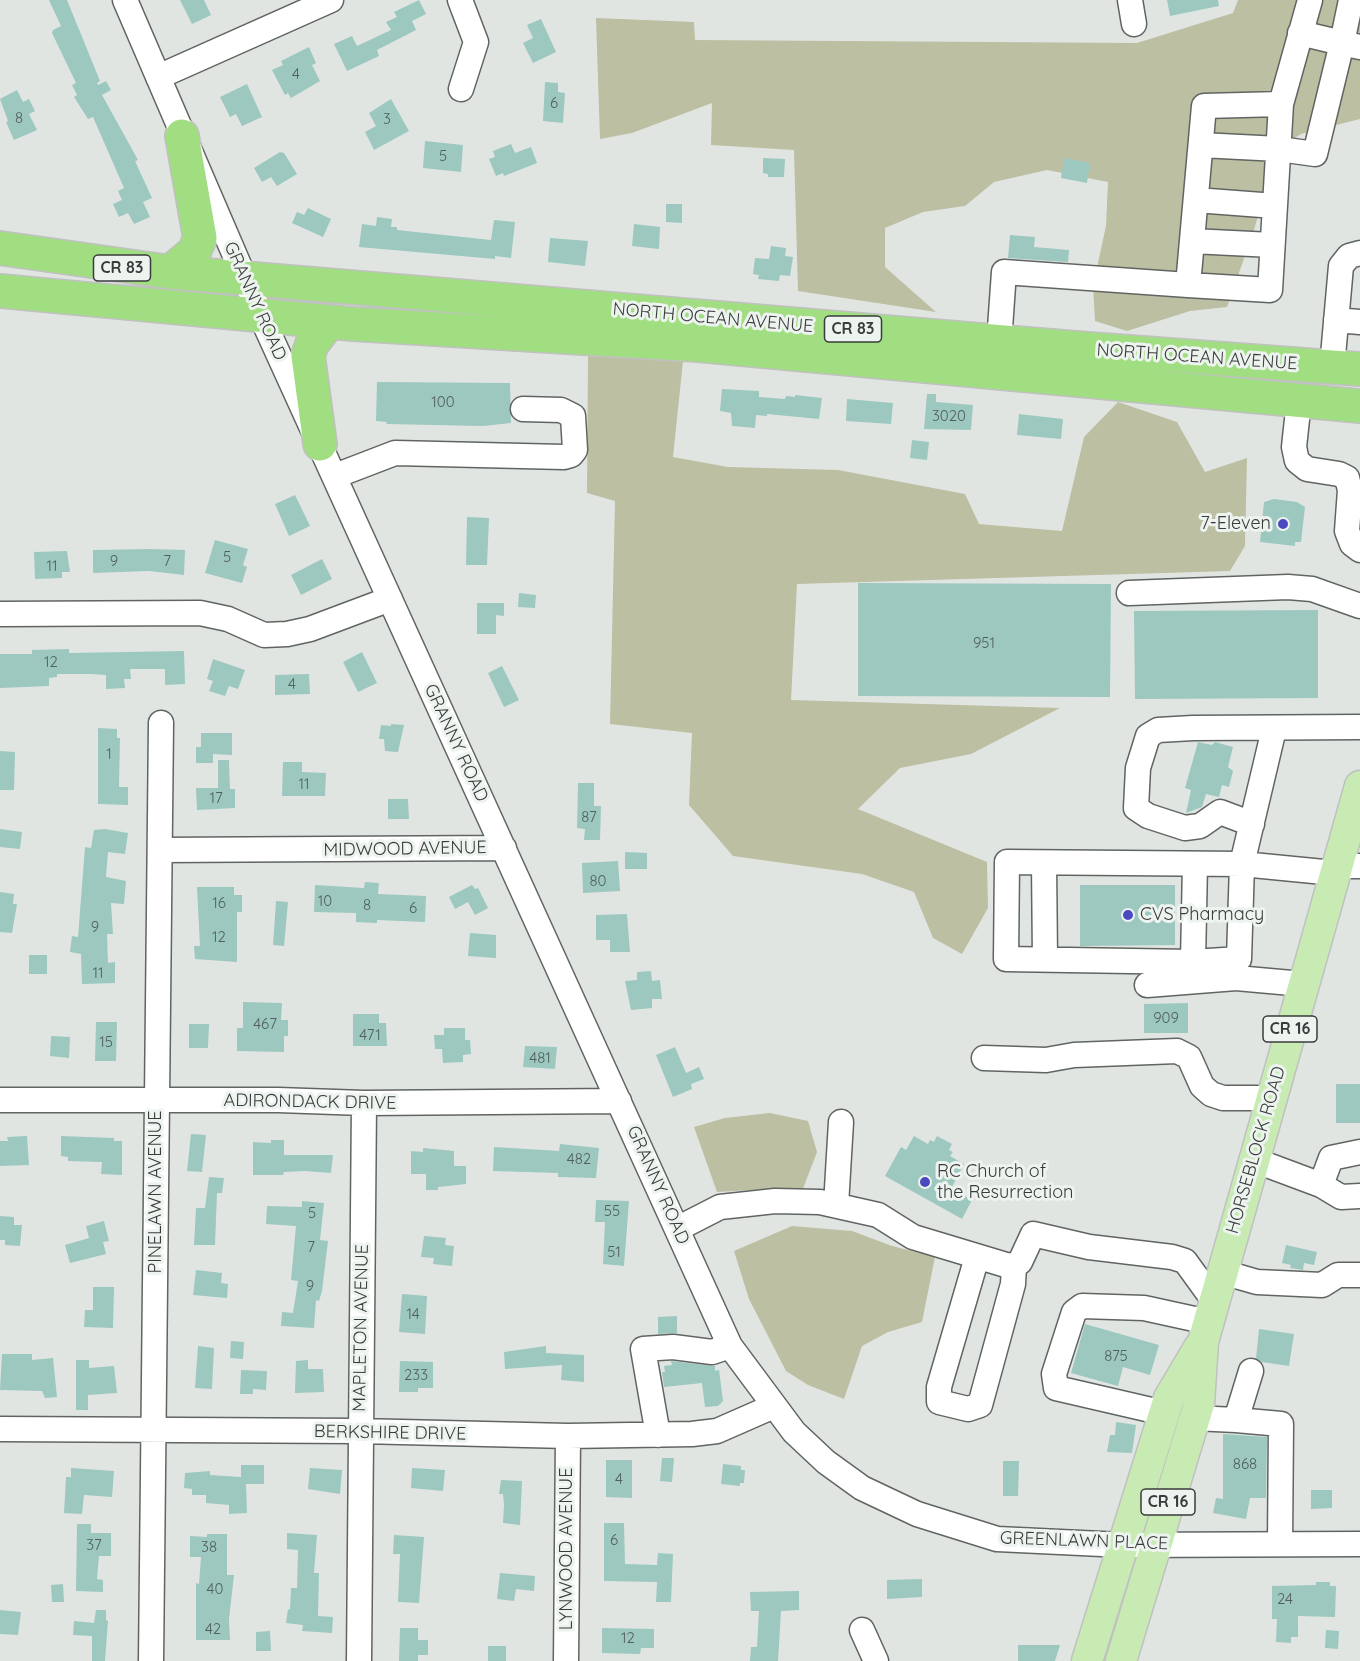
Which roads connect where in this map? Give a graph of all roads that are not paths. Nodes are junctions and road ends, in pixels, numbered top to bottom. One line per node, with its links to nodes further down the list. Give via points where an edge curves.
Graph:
1 (125, 0): 10 (street, GRANNY ROAD)
2 (331, 0): 10 (street)
3 (460, 0): 11 (street, via 476,42)
4 (1130, 0): 7 (street)
5 (1310, 0): 8 (street)
6 (1351, 0): 9 (street)
7 (1134, 24)
8 (1300, 33): 9 (street); 12 (street)
9 (1351, 45): 15 (street, via 1315,154)
10 (158, 77): 13 (street, GRANNY ROAD)
11 (461, 89)
12 (1281, 104): 14 (street, via 1204,106); 15 (street)
13 (182, 136): 22 (highway, via 200,238 194,252); 23 (street, GRANNY ROAD)
14 (1201, 145): 15 (street); 16 (street)
15 (1279, 149): 17 (street)
16 (1196, 200): 17 (street); 18 (street)
17 (1275, 206): 19 (street)
18 (1192, 241): 19 (street); 24 (street)
19 (1272, 245): 24 (street, via 1270,290)
20 (0, 248): 22 (highway, CR 83)
21 (1360, 253): 27 (street, via 1349,256 1341,266)
22 (170, 272): 23 (highway, CR 83)
23 (245, 279): 26 (street, GRANNY ROAD); 29 (highway, NORTH OCEAN AVENUE / CR 83)
24 (1188, 285): 29 (street, via 1004,272)
25 (0, 291): 26 (highway, CR 83)
26 (261, 316): 28 (highway, NORTH OCEAN AVENUE / CR 83); 34 (street, GRANNY ROAD)
27 (1348, 321): 30 (street)
28 (329, 322): 31 (highway, NORTH OCEAN AVENUE / CR 83, via 698,345); 34 (highway, via 308,356)
29 (999, 342): 30 (highway, NORTH OCEAN AVENUE / CR 83)
30 (1346, 368)
31 (1299, 401): 32 (highway, NORTH OCEAN AVENUE / CR 83); 36 (street, via 1294,447 1297,461 1307,469 1347,478 1347,531 1352,544)
32 (1360, 406)
33 (523, 409): 35 (street, via 561,410 573,416 575,450 571,455 395,453)
34 (320, 444): 35 (street, GRANNY ROAD)
35 (335, 476): 38 (street, GRANNY ROAD)
36 (1360, 550)
37 (1130, 593): 39 (street, via 1288,586 1312,589)
38 (390, 599): 40 (street, via 310,629 264,635 228,619 200,613); 46 (street, GRANNY ROAD)
39 (1360, 606)
40 (0, 614)
41 (160, 723): 47 (street, PINELAWN AVENUE)
42 (1360, 727): 43 (street)
43 (1274, 729): 45 (street); 45 (street, via 1158,730 1148,736 1138,768 1136,808 1148,816 1190,828 1220,812)
44 (1360, 786): 51 (main road, HORSEBLOCK ROAD / CR 16)
45 (1252, 824): 50 (street)
46 (504, 848): 47 (street, MIDWOOD AVENUE); 60 (street, GRANNY ROAD)
47 (160, 850): 59 (street, PINELAWN AVENUE)
48 (1044, 863): 49 (street); 52 (street); 52 (street, via 1006,862 1006,959)
49 (1195, 864): 50 (street); 53 (street)
50 (1242, 864): 51 (street); 53 (street, via 1239,958)
51 (1343, 868): 54 (main road, HORSEBLOCK ROAD / CR 16)
52 (1049, 959): 53 (street)
53 (1193, 962)
54 (1303, 984): 55 (street, via 1236,978); 57 (main road, HORSEBLOCK ROAD / CR 16)
55 (1147, 985)
56 (984, 1058): 57 (street, via 1046,1060 1074,1055 1177,1051 1189,1057 1202,1086 1211,1094 1223,1098)
57 (1271, 1098): 64 (main road, HORSEBLOCK ROAD / CR 16)
58 (0, 1100): 59 (street, ADIRONDACK DRIVE)
59 (156, 1101): 61 (street, ADIRONDACK DRIVE); 81 (street, PINELAWN AVENUE)
60 (620, 1101): 61 (street, ADIRONDACK DRIVE); 68 (street, GRANNY ROAD)
61 (364, 1103): 82 (street, MAPLETON AVENUE)
62 (841, 1122): 67 (street)
63 (1360, 1152): 65 (street, via 1331,1158)
64 (1254, 1160): 65 (street); 71 (main road, HORSEBLOCK ROAD / CR 16)
65 (1321, 1185): 66 (street, via 1341,1197)
66 (1360, 1196)
67 (836, 1205): 68 (street, via 776,1201 720,1207); 69 (street, via 878,1215 913,1237)
68 (677, 1229): 74 (street, GRANNY ROAD)
69 (977, 1257): 70 (street); 70 (street, via 939,1387 939,1402 968,1409 980,1405 1013,1284)
70 (1014, 1266): 73 (street, via 1020,1262 1033,1234 1089,1247 1172,1257 1185,1261)
71 (1222, 1272): 72 (street, via 1257,1282 1322,1285 1338,1275); 73 (main road, HORSEBLOCK ROAD / CR 16)
72 (1360, 1275)
73 (1208, 1321): 77 (main road, HORSEBLOCK ROAD / CR 16); 77 (street, via 1144,1308 1082,1306 1074,1312 1054,1374 1056,1388); 78 (main road, HORSEBLOCK ROAD / CR 16)
74 (730, 1346): 76 (street, GRANNY ROAD); 83 (street, via 712,1352 674,1347 644,1349)
75 (1251, 1371): 79 (street)
76 (774, 1406): 83 (street, BERKSHIRE DRIVE, via 717,1431); 85 (street, GRANNY ROAD, via 794,1432)
77 (1164, 1413): 88 (main road, HORSEBLOCK ROAD / CR 16)
78 (1194, 1418): 79 (street); 89 (main road, HORSEBLOCK ROAD / CR 16)
79 (1236, 1420): 86 (street, via 1281,1424)
80 (0, 1429): 81 (street, BERKSHIRE DRIVE)
81 (155, 1431): 82 (street, BERKSHIRE DRIVE); 91 (street, PINELAWN AVENUE)
82 (359, 1431): 84 (street, BERKSHIRE DRIVE); 92 (street, MAPLETON AVENUE)
83 (658, 1434): 84 (street, BERKSHIRE DRIVE)
84 (568, 1436): 93 (street, LYNWOOD AVENUE)
85 (826, 1462): 88 (street, GREENLAWN PLACE, via 862,1488 917,1514 997,1539)
86 (1280, 1544): 87 (street, GREENLAWN PLACE); 89 (street, GREENLAWN PLACE)
87 (1360, 1544)
88 (1123, 1545): 89 (street, GREENLAWN PLACE); 95 (main road, HORSEBLOCK ROAD / CR 16)
89 (1155, 1545): 96 (main road, HORSEBLOCK ROAD / CR 16)
90 (862, 1630): 94 (street)
91 (151, 1661)
92 (359, 1661)
93 (566, 1661)
94 (876, 1661)
95 (1087, 1661)
96 (1121, 1661)

